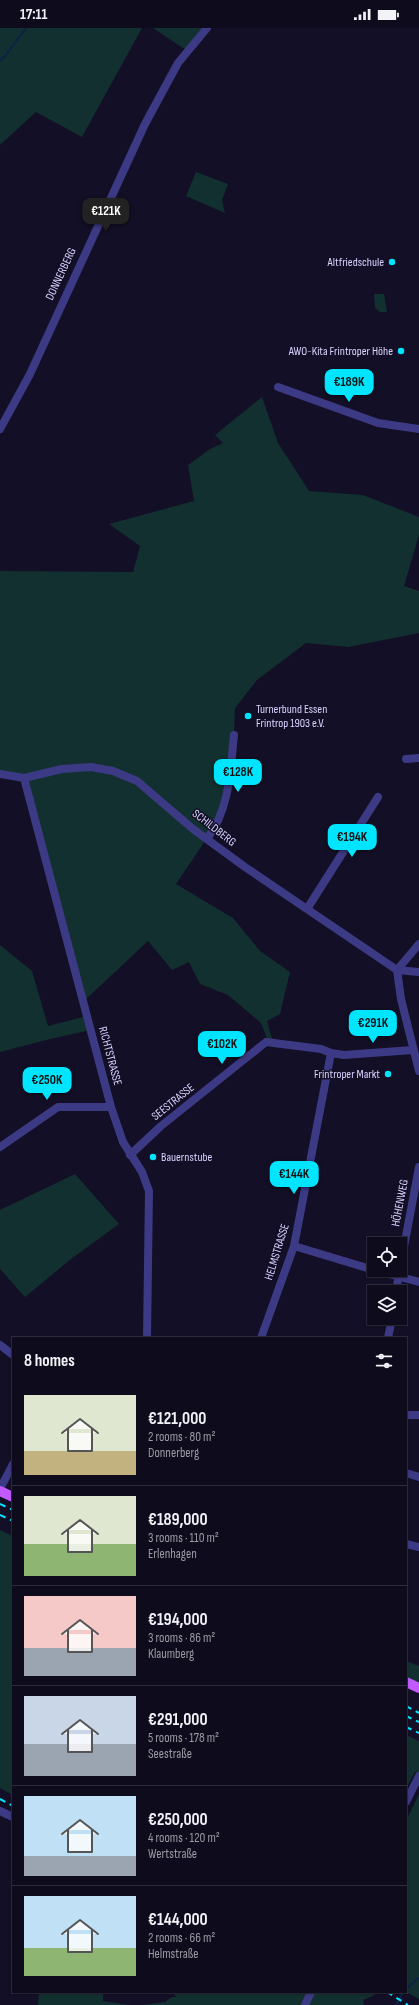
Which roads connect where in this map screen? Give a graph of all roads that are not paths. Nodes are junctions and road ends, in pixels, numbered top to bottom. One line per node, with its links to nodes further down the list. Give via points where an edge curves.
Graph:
1 (207, 28): 3 (street, DONNERBERG, via 178,64 152,112 30,374)
2 (278, 388): 4 (street, via 378,423)
3 (0, 429)
4 (419, 429)
5 (234, 735): 11 (street, via 227,797 214,830)
6 (419, 758): 7 (street)
7 (406, 759)
8 (0, 774): 9 (street, SCHILDBERG)
9 (24, 778): 11 (street, SCHILDBERG, via 76,767 114,771 145,786); 19 (street, RICHTSTRASSE)
10 (378, 797): 12 (street)
11 (207, 839): 12 (street, SCHILDBERG)
12 (307, 909): 14 (street, SCHILDBERG)
13 (419, 944): 14 (street)
14 (397, 970): 15 (street); 17 (street, via 401,999)
15 (419, 972)
16 (332, 1053): 17 (street, SEESTRASSE); 21 (street, SEESTRASSE, via 321,1048 266,1042); 24 (street, HELMSTRASSE)
17 (416, 1053): 18 (street)
18 (419, 1071)
19 (111, 1107): 20 (street, via 58,1107); 21 (street, RICHTSTRASSE, via 117,1128)
20 (0, 1147)
21 (130, 1155): 29 (street, RICHTSTRASSE, via 142,1172 149,1191)
22 (419, 1167): 23 (street, HÖHENWEG)
23 (406, 1237)
24 (294, 1246): 25 (street); 30 (street, HELMSTRASSE)
25 (367, 1268)
26 (407, 1276): 27 (street)
27 (419, 1282)
28 (391, 1325): 31 (street)
29 (147, 1337)
30 (261, 1337)
31 (388, 1337)
32 (0, 1344): 33 (street)
33 (12, 1354)
34 (407, 1415): 35 (street)
35 (419, 1415)
36 (12, 1466): 39 (street)
37 (407, 1473): 38 (street)
38 (419, 1477)
39 (0, 1490): 40 (main road)
40 (12, 1497)
41 (407, 1544): 42 (street)
42 (419, 1547)
43 (407, 1682): 44 (main road)
44 (419, 1688)
45 (419, 1776): 46 (street)
46 (407, 1800)
47 (0, 1811): 48 (street)
48 (12, 1817)
49 (311, 1993): 50 (street)
50 (305, 2005)

